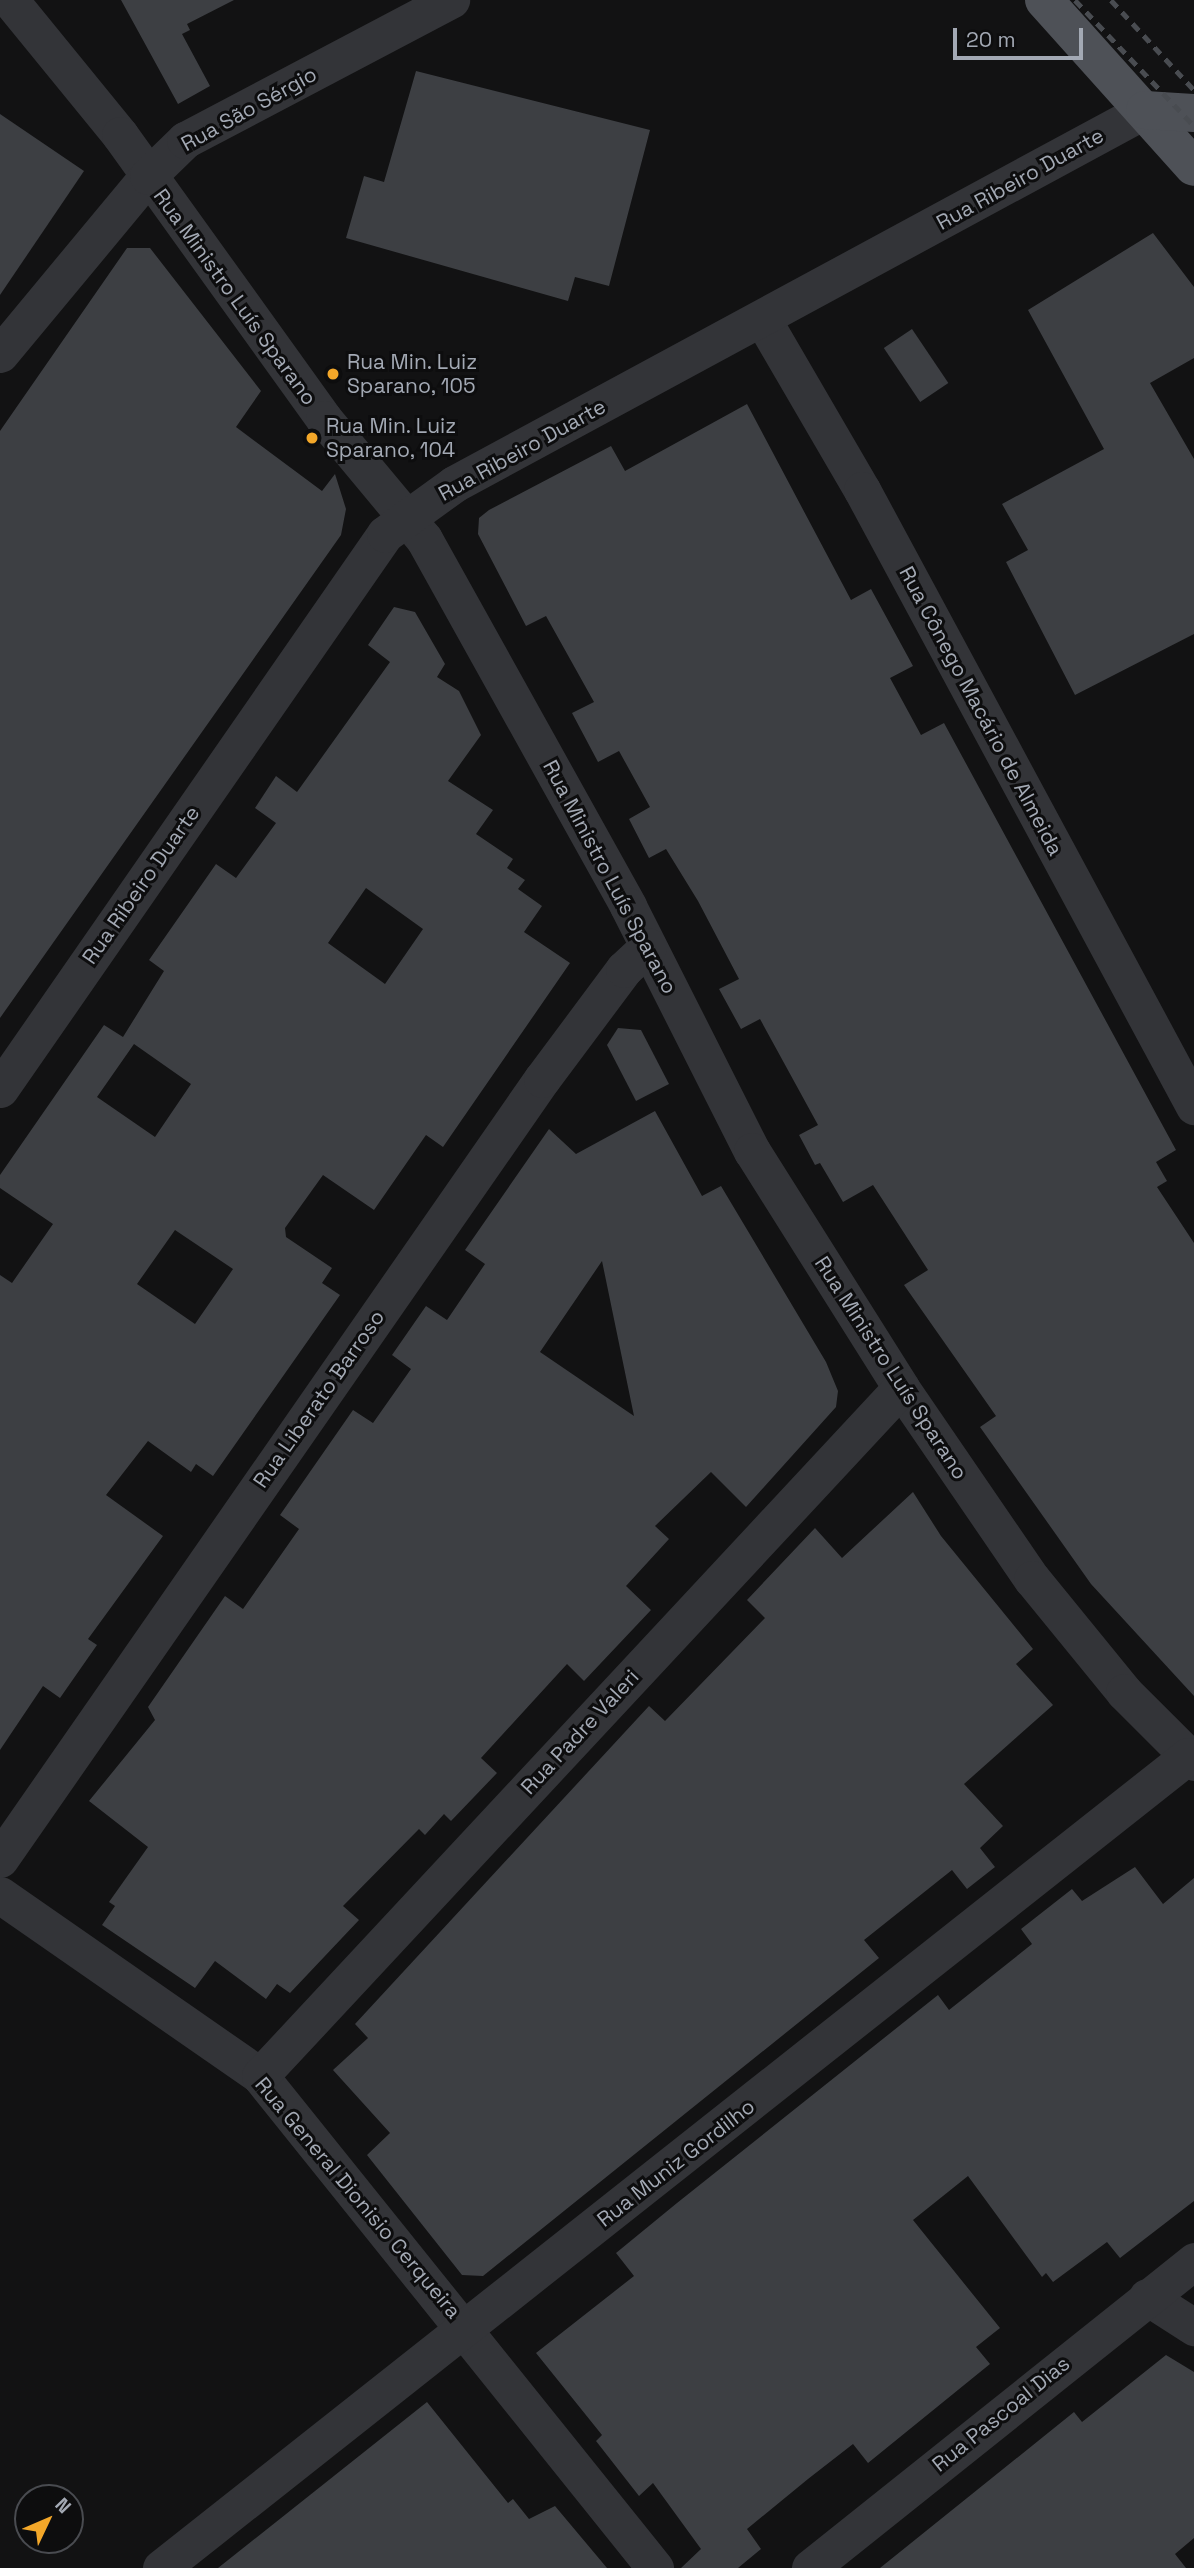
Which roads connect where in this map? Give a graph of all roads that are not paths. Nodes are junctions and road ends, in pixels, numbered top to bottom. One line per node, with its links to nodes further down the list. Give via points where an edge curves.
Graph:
1 (10, 0): 7 (street, Rua Ministro Luís Sparano)
2 (451, 0): 7 (street, Rua São Sérgio, via 185,140)
3 (1044, 0): 4 (main road)
4 (1145, 110): 5 (main road); 6 (main road); 8 (street, Rua Ribeiro Duarte)
5 (1194, 113)
6 (1194, 167)
7 (148, 176): 9 (street, Rua São Sérgio); 10 (street, Rua Ministro Luís Sparano, via 324,419)
8 (763, 320): 10 (street, Rua Ribeiro Duarte, via 454,484); 13 (street, Rua Cônego Macário de Almeida, via 862,490)
9 (0, 354)
10 (407, 519): 11 (street, Rua Ministro Luís Sparano, via 483,640); 12 (street, Rua Ribeiro Duarte, via 385,534)
11 (648, 947): 14 (street, Rua Ministro Luís Sparano, via 752,1151); 16 (street, Rua Liberato Barroso, via 624,970 542,1079)
12 (0, 1088)
13 (1194, 1106)
14 (901, 1388): 15 (street, Rua Ministro Luís Sparano, via 1032,1579 1124,1692); 18 (street, Rua Padre Valeri)
15 (1191, 1759): 22 (street, Rua Muniz Gordilho)
16 (0, 1859)
17 (0, 1895): 18 (street, Rua General Dionisio Cerqueira)
18 (260, 2076): 22 (street, Rua General Dionisio Cerqueira)
19 (1194, 2261): 20 (street, Rua Pascoal Dias)
20 (1147, 2297): 21 (street); 25 (street, Rua Pascoal Dias)
21 (1194, 2327)
22 (467, 2329): 23 (street, Rua Muniz Gordilho); 24 (street, Rua General Dionisio Cerqueira)
23 (162, 2568)
24 (654, 2568)
25 (810, 2568)

